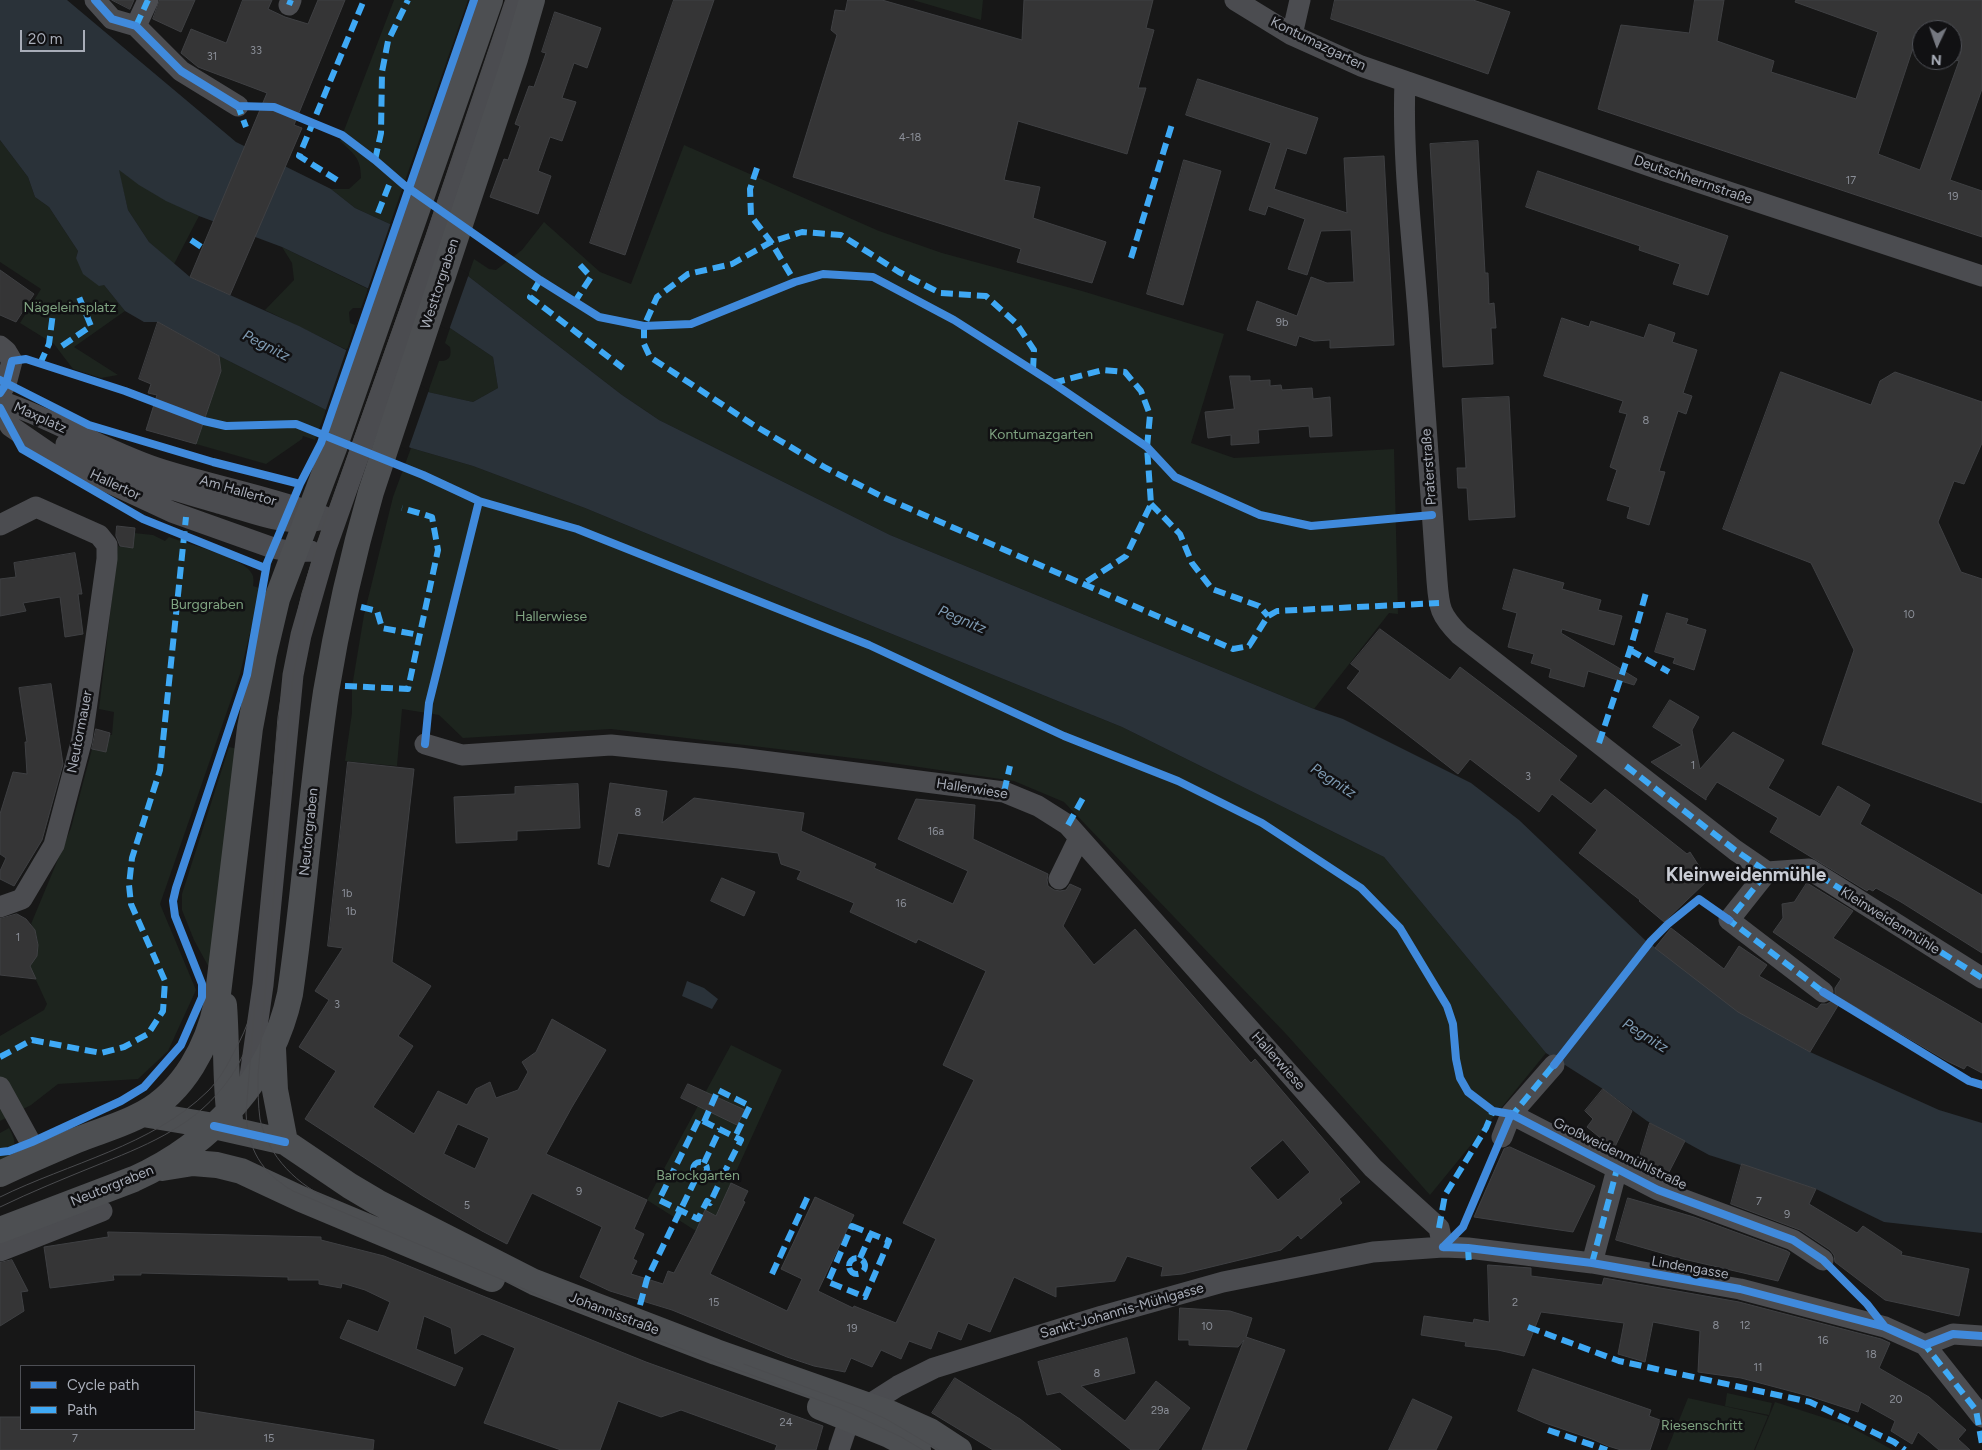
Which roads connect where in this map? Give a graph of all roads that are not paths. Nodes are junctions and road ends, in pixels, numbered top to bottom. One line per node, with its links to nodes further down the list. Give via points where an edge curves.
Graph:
1 (95, 0): 8 (street, via 112,19)
2 (148, 0): 8 (street)
3 (490, 0): 21 (main road, via 334,448)
4 (516, 0): 12 (street)
5 (532, 0): 12 (main road, Westtorgraben)
6 (1235, 0): 9 (street, Kontumazgarten)
7 (1300, 0): 9 (street)
8 (136, 26): 11 (street, via 181,71)
9 (1292, 34): 10 (street, Kontumazgarten, via 1361,66)
10 (1405, 81): 13 (street, Deutschherrnstraße); 29 (street, Praterstraße, via 1405,154 1439,603 1444,619 1626,766)
11 (238, 106)
12 (443, 244): 19 (main road, Westtorgraben)
13 (1982, 276)
14 (3, 349): 15 (street, Maxplatz, via 12,361)
15 (0, 393)
16 (0, 402): 18 (street, Maxplatz, via 29,411)
17 (0, 408): 18 (street, Maxplatz, via 10,426)
18 (70, 448): 20 (street, Hallertor); 21 (street, Am Hallertor, via 156,467); 25 (street, Hallertor, via 172,512)
19 (369, 462): 21 (street); 23 (main road, Westtorgraben)
20 (154, 483): 21 (street, Am Hallertor, via 268,517)
21 (323, 516): 23 (street, Am Hallertor); 24 (street); 25 (main road)
22 (0, 525): 31 (street, Neutormauer, via 36,507 99,535 107,545 82,739 54,845 22,899)
23 (358, 540): 24 (street); 26 (street); 35 (main road, Neutorgraben, via 326,691 290,994)
24 (326, 548): 25 (street); 26 (street)
25 (293, 552): 32 (main road, via 277,599 254,703)
26 (313, 594): 38 (street, via 293,675 263,985)
27 (425, 744): 28 (street, Hallerwiese, via 462,755 611,746 739,758 1004,792 1038,806 1068,825)
28 (1079, 838): 30 (street); 51 (street, Hallerwiese, via 1373,1168 1439,1228)
29 (1767, 872): 33 (street, Kleinweidenmühle, via 1808,869); 34 (street, via 1729,920)
30 (1059, 879)
31 (0, 907)
32 (221, 971): 39 (main road, via 216,1012 202,1049 176,1087); 41 (main road, via 226,1038)
33 (1982, 978)
34 (1822, 992)
35 (273, 1047): 38 (main road, Neutorgraben); 43 (main road, via 274,1090)
36 (1554, 1065): 40 (street)
37 (0, 1087): 44 (street)
38 (249, 1088): 41 (main road, Neutorgraben)
39 (143, 1114): 41 (main road); 44 (main road)
40 (1511, 1114): 42 (street); 45 (street, Großweidenmühlstraße)
41 (225, 1122): 43 (main road, Johannisstraße); 46 (main road, Neutorgraben); 48 (main road, Johannisstraße)
42 (1502, 1137)
43 (285, 1142): 57 (main road, Johannisstraße, via 371,1198 534,1282)
44 (38, 1156): 47 (main road)
45 (1617, 1169): 53 (street, Großweidenmühlstraße, via 1658,1190 1793,1240); 54 (street, Großweidenmühlstraße)
46 (152, 1171): 48 (main road, Johannisstraße, via 193,1163 228,1167); 50 (main road, Neutorgraben)
47 (0, 1174)
48 (255, 1176): 57 (main road, Johannisstraße, via 301,1199 529,1296)
49 (102, 1211): 52 (street, Neutorgraben)
50 (0, 1230)
51 (1443, 1247): 54 (street, Lindengasse); 57 (street, Sankt-Johannis-Mühlgasse, via 1373,1252 1204,1287 934,1368 905,1382)
52 (0, 1251)
53 (1823, 1260)
54 (1592, 1263): 56 (street, Lindengasse, via 1740,1289 1885,1327)
55 (1982, 1336): 56 (street, via 1953,1334)
56 (1925, 1345): 58 (street, Lindengasse)
57 (860, 1412): 59 (street, via 845,1432); 60 (main road, Johannisstraße, via 889,1435); 61 (main road, Johannisstraße, via 914,1423)
58 (1982, 1417)
59 (839, 1450)
60 (918, 1450)
61 (959, 1450)

